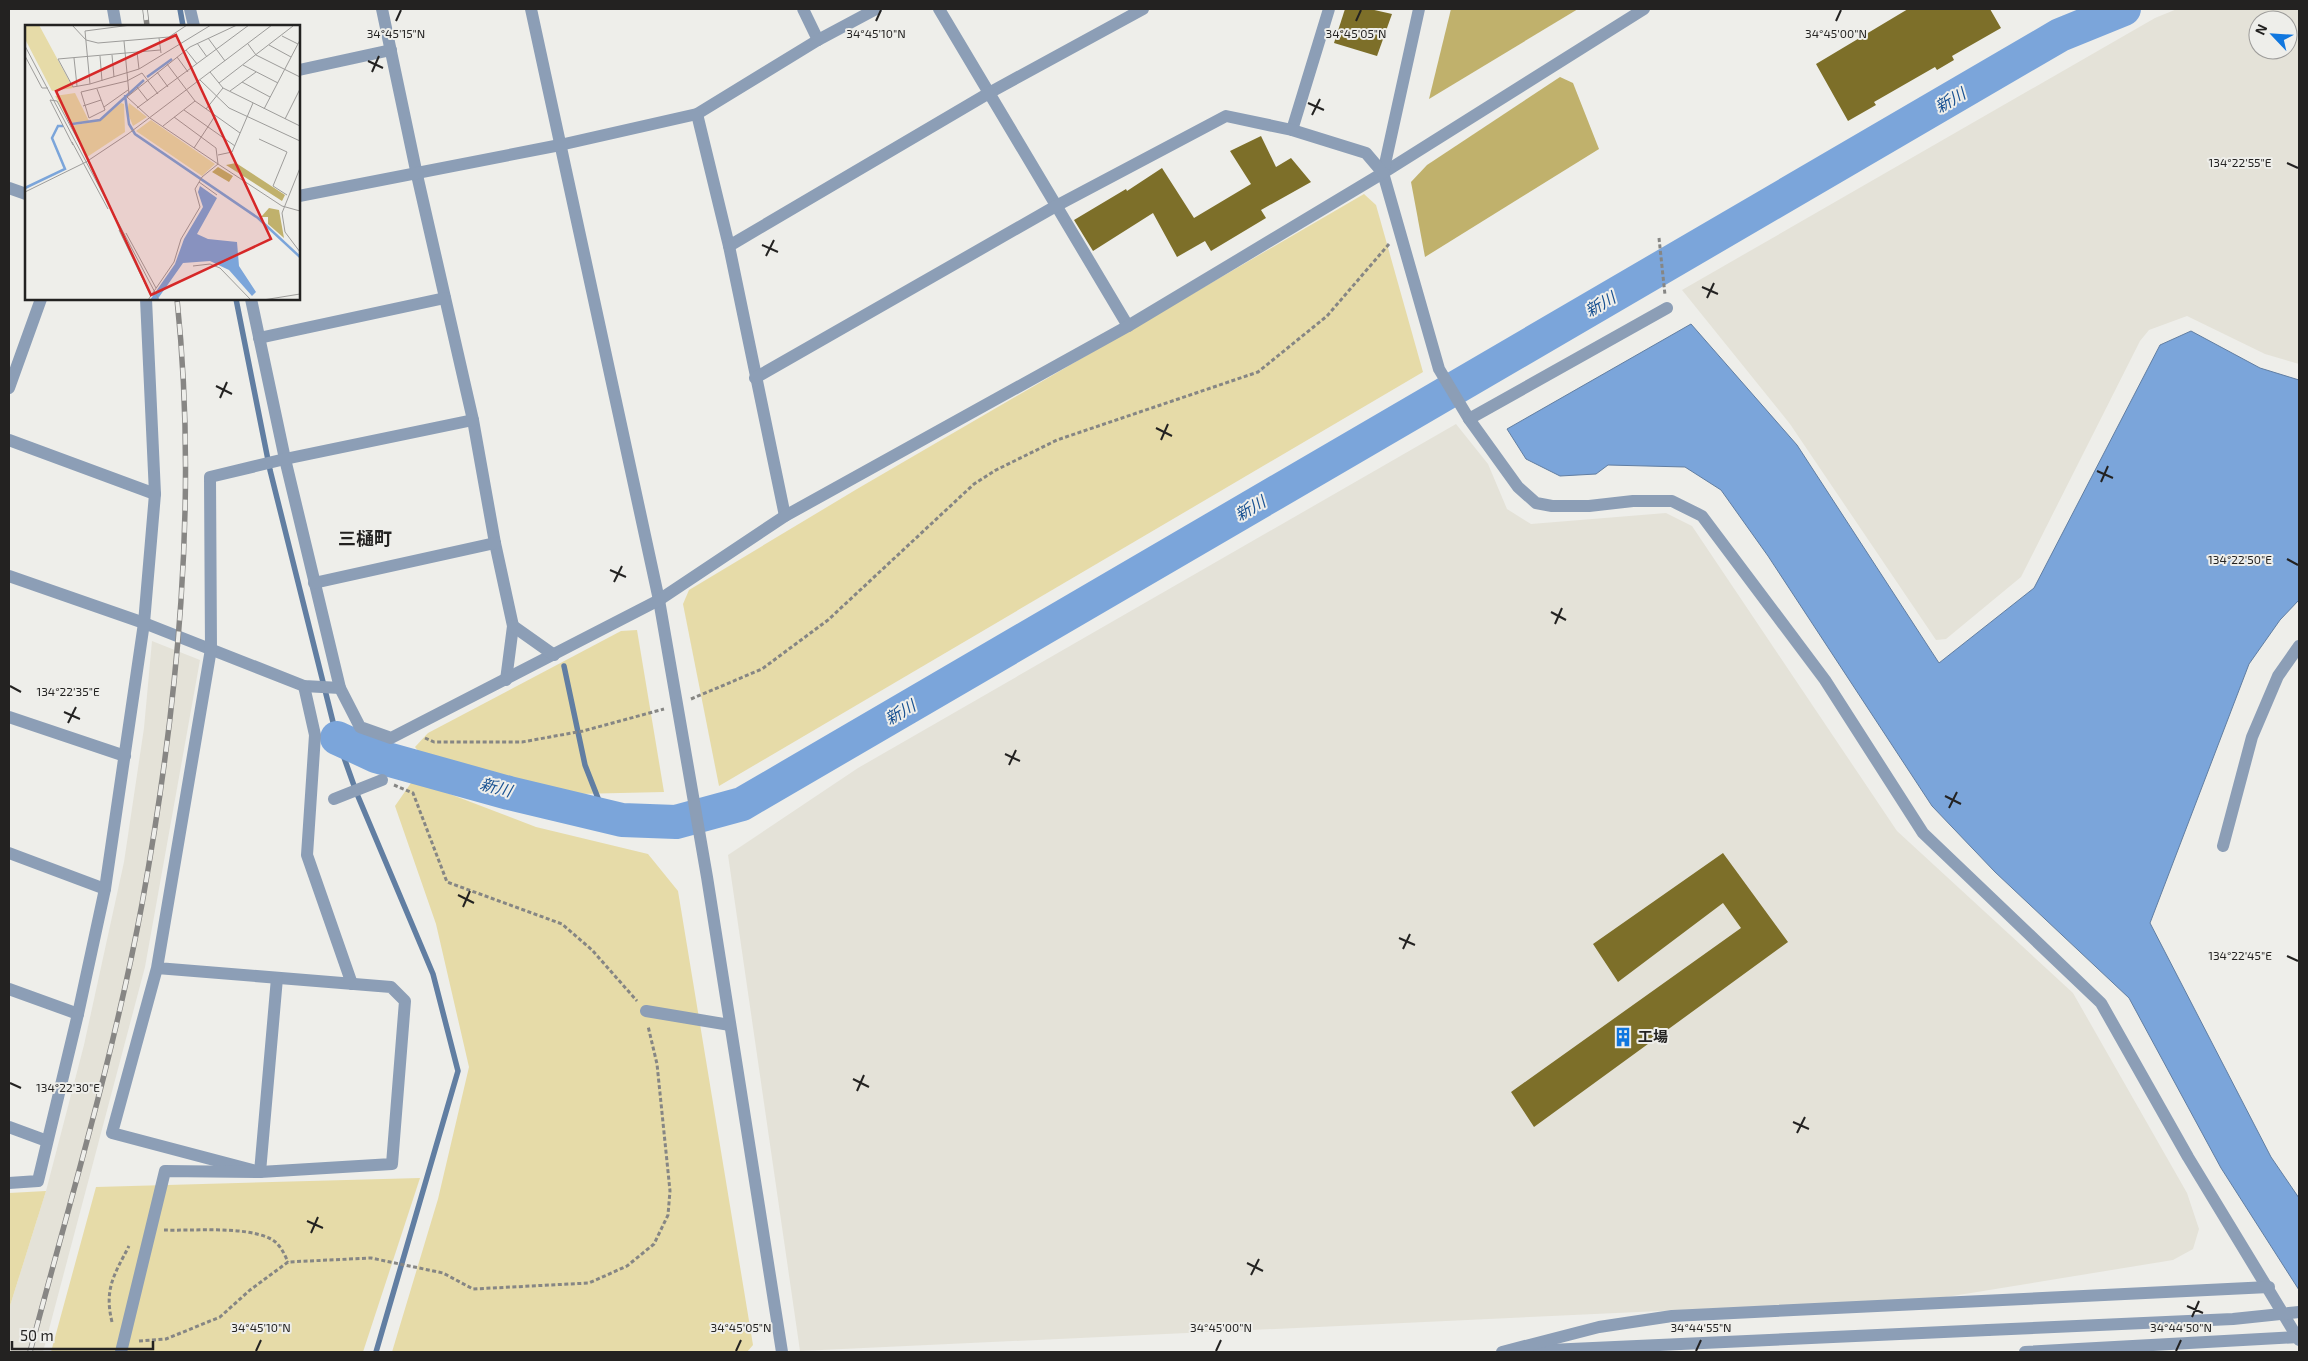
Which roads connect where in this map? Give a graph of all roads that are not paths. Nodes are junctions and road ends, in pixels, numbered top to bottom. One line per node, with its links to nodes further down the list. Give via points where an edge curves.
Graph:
1 (114, 9): 12 (street)
2 (190, 9): 13 (street)
3 (382, 9): 15 (street)
4 (530, 9): 20 (street)
5 (803, 9): 14 (street)
6 (876, 9): 14 (street)
7 (939, 9): 17 (street)
8 (1143, 9): 17 (street)
9 (1328, 9): 19 (street)
10 (1419, 9): 21 (street)
11 (1644, 9): 21 (street)
12 (116, 25)
13 (194, 25)
14 (818, 40): 18 (street)
15 (391, 50): 16 (street); 22 (street)
16 (300, 70)
17 (989, 93): 26 (street); 27 (street)
18 (697, 114): 20 (street); 27 (street)
19 (1292, 130): 21 (street, via 1366,153); 26 (street, via 1226,116)
20 (560, 146): 22 (street); 46 (street)
21 (1383, 173): 33 (street); 37 (street, via 1439,370)
22 (416, 175): 25 (street); 28 (street)
23 (9, 188): 24 (street)
24 (25, 194)
25 (300, 196)
26 (1056, 206): 33 (street); 35 (street)
27 (728, 246): 35 (street)
28 (445, 298): 34 (street); 38 (street)
29 (41, 300): 36 (street)
30 (146, 300): 41 (street)
31 (251, 300): 34 (street)
32 (1667, 308): 37 (street)
33 (1128, 326): 42 (street)
34 (259, 338): 40 (street)
35 (755, 378): 42 (street)
36 (9, 388)
37 (1469, 419): 73 (street, via 1518,487 1536,503 1589,506 1633,501 1672,502 1702,516 1824,680 1923,833 2101,1003 2188,1157)
38 (473, 420): 40 (street); 43 (street)
39 (9, 440): 41 (street)
40 (282, 460): 45 (street); 50 (street, via 210,477)
41 (155, 494): 47 (street)
42 (785, 516): 46 (street)
43 (495, 543): 45 (street); 48 (street)
44 (9, 576): 47 (street)
45 (314, 583): 54 (street)
46 (659, 600): 51 (street); 68 (street)
47 (144, 622): 50 (street); 56 (street)
48 (513, 626): 51 (street); 52 (street)
49 (2299, 646): 59 (street, via 2278,676 2252,737)
50 (211, 649): 53 (street); 62 (street)
51 (554, 655): 52 (street)
52 (506, 680): 54 (street, via 391,738 360,727)
53 (310, 686): 54 (street); 64 (street, via 316,735 306,855)
54 (336, 688)
55 (9, 717): 56 (street)
56 (125, 756): 61 (street)
57 (382, 780): 58 (street)
58 (334, 799)
59 (2222, 846)
60 (9, 853): 61 (street)
61 (105, 889): 67 (street)
62 (157, 968): 63 (street); 71 (street, via 112,1133)
63 (277, 978): 64 (street); 71 (street)
64 (352, 984): 71 (street, via 391,987 405,1001 392,1164)
65 (9, 989): 67 (street)
66 (646, 1011): 68 (street)
67 (78, 1014): 70 (street)
68 (730, 1025): 77 (street)
69 (9, 1127): 70 (street)
70 (47, 1141): 72 (street, via 38,1181)
71 (260, 1172): 76 (street, via 165,1171)
72 (9, 1183)
73 (2269, 1287): 75 (street); 79 (street, via 1672,1316 1599,1327)
74 (2299, 1312): 79 (street, bridge, via 2233,1319)
75 (2299, 1338): 80 (street, bridge)
76 (120, 1352)
77 (782, 1352)
78 (1495, 1352): 79 (street)
79 (1502, 1352)
80 (2026, 1352)

